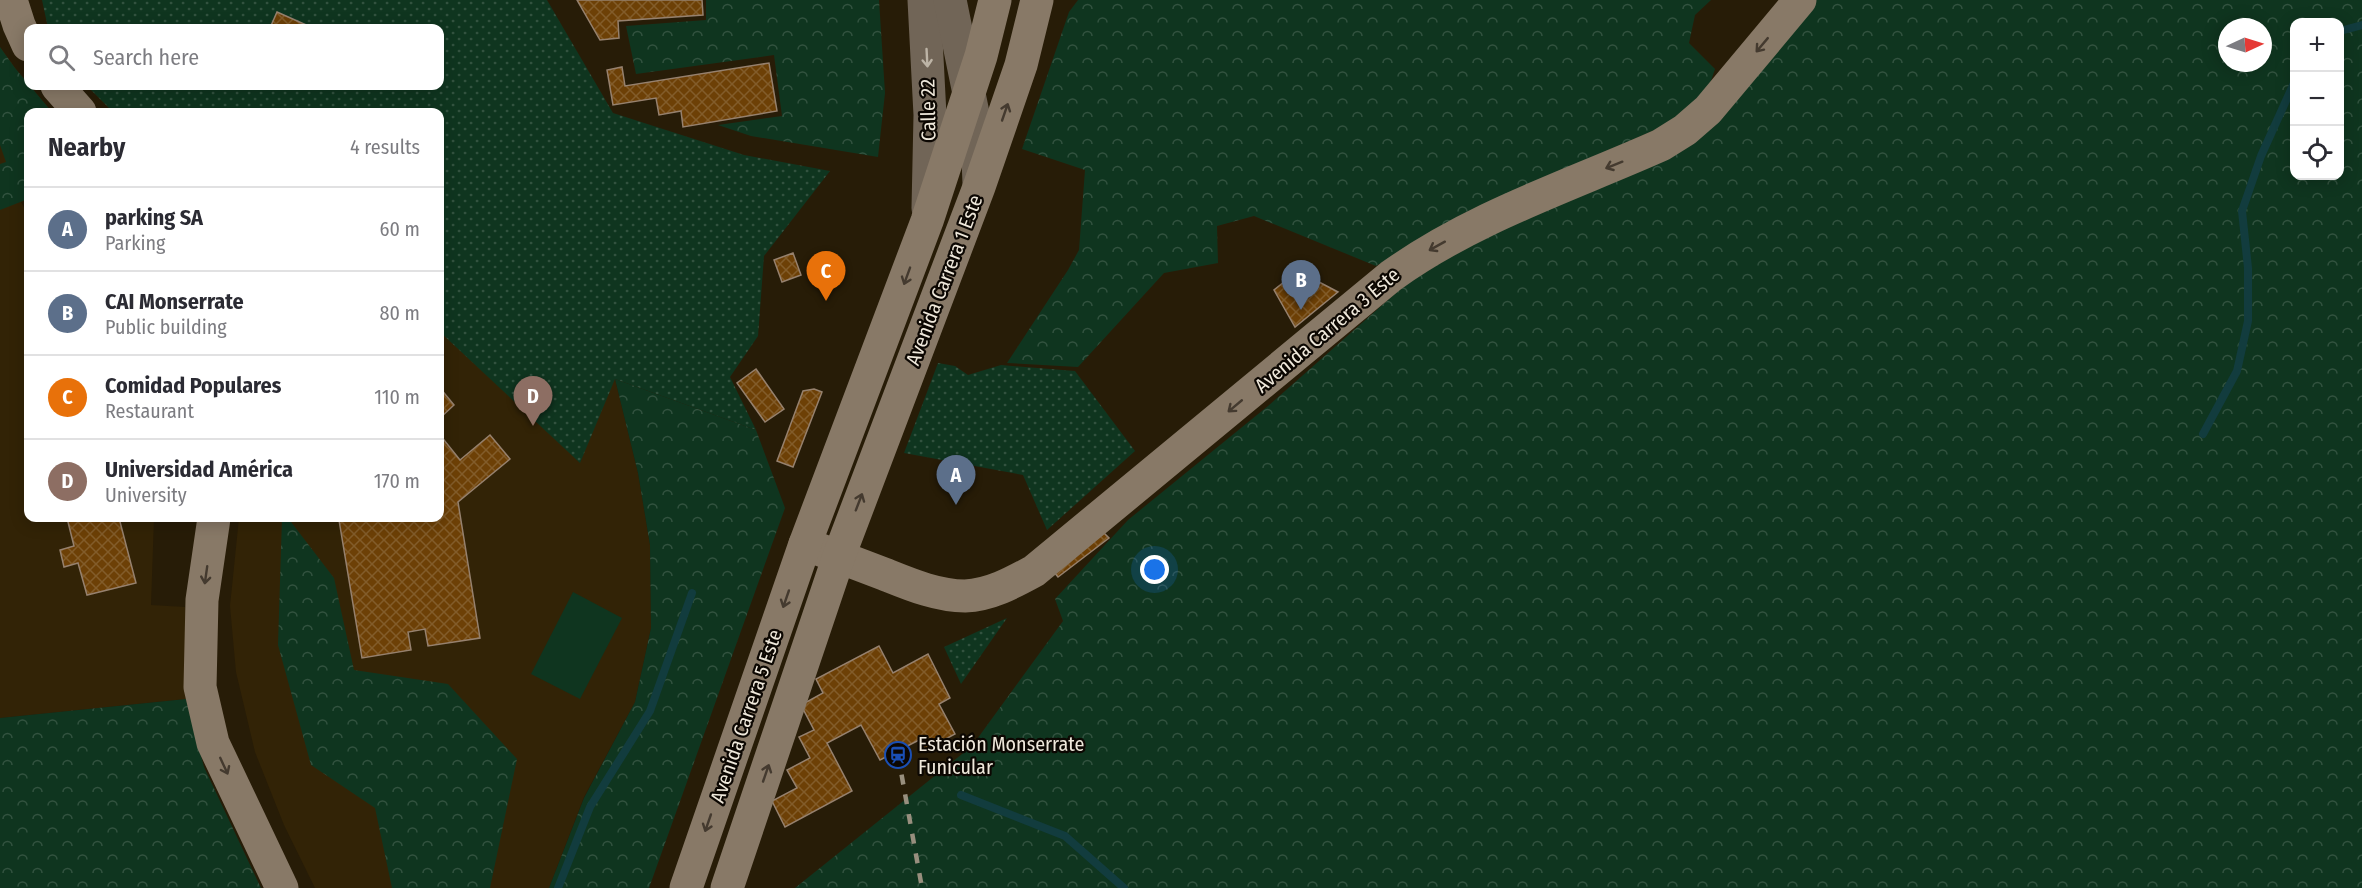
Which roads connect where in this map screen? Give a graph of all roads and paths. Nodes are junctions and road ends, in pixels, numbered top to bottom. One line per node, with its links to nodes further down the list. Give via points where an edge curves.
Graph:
1 (11, 0): 7 (main road)
2 (924, 0): 12 (street, Calle 22, one-way to 12, via 930,115)
3 (950, 0): 9 (street, Calle 22)
4 (995, 0): 9 (main road, Avenida Carrera 1 Este)
5 (1037, 0): 11 (main road, Avenida Carrera 1 Este, one-way to 5, via 1021,65)
6 (1800, 0): 15 (main road, Avenida Carrera 3 Este, one-way to 15, via 1708,110 1685,130 1651,149 1516,206 1420,255 1034,571 1007,586 964,596 914,585)
7 (24, 36)
8 (61, 90): 10 (main road)
9 (969, 93): 11 (street, Calle 22, via 977,133); 12 (main road, Avenida Carrera 1 Este)
10 (76, 108)
11 (980, 187): 15 (main road, Avenida Carrera 1 Este, one-way to 11)
12 (927, 221): 14 (main road, Avenida Carrera 1 Este, one-way to 14)
13 (213, 522): 16 (main road, one-way to 16, via 202,600 200,687 213,743)
14 (805, 544): 15 (main road, Avenida Carrera 3 Este); 17 (main road, Avenida Carrera 5 Este, one-way to 17)
15 (838, 556): 18 (main road, Avenida Carrera 5 Este, one-way to 15)
16 (282, 888)
17 (686, 888)
18 (727, 888)

